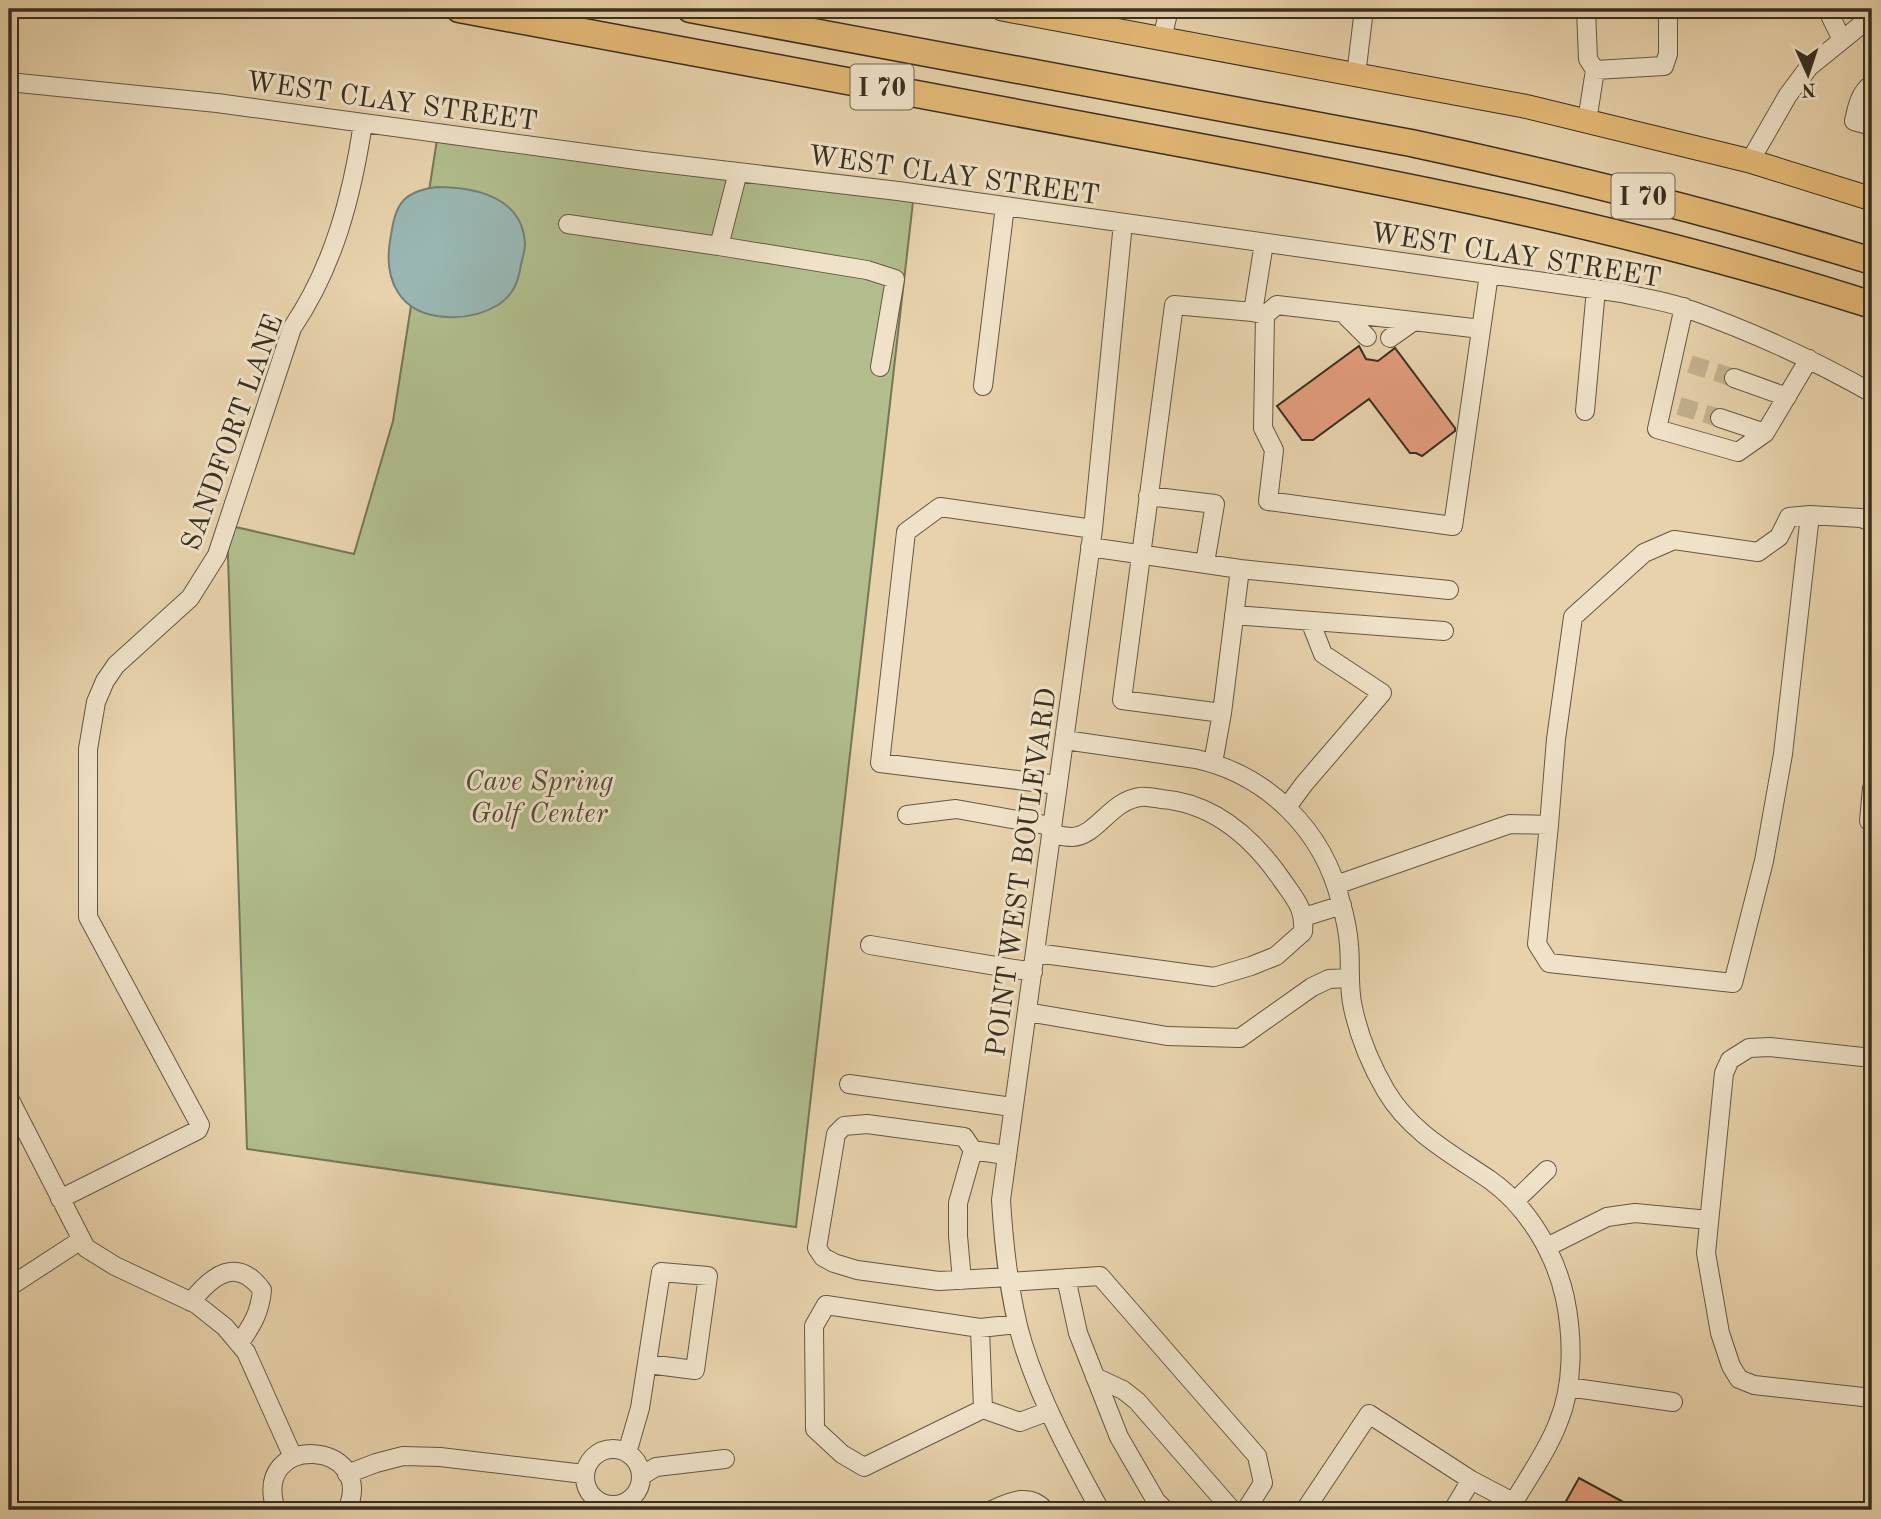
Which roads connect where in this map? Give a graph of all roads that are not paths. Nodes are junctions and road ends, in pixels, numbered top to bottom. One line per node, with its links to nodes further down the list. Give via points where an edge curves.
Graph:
1 (459, 9): 31 (highway, I 70, via 1494,204 1761,271)
2 (690, 9): 28 (highway, I 70, via 1487,159 1688,207)
3 (1002, 9): 9 (main road)
4 (1168, 9): 11 (street)
5 (1364, 9): 14 (street)
6 (1586, 9): 13 (street, via 1588,59)
7 (1668, 9): 13 (street, via 1664,66)
8 (1827, 9): 12 (street)
9 (1031, 11): 11 (main road)
10 (1872, 16): 12 (street)
11 (1162, 39): 14 (main road)
12 (1842, 40): 20 (street, via 1809,67)
13 (1595, 70): 17 (street)
14 (1356, 75): 17 (main road)
15 (9, 82): 18 (street, WEST CLAY STREET)
16 (1872, 84): 19 (street, via 1857,105 1854,121)
17 (1587, 121): 20 (main road)
18 (363, 123): 21 (street, WEST CLAY STREET); 86 (street, SANDFORT LANE, via 355,176 336,242 312,299 292,328 217,555 190,598 116,664 96,702 88,749 88,916 200,1125)
19 (1872, 126)
20 (1750, 161): 22 (main road)
21 (738, 172): 23 (street, WEST CLAY STREET); 27 (street)
22 (1872, 200)
23 (1005, 206): 24 (street, WEST CLAY STREET); 44 (street)
24 (1123, 223): 26 (street, WEST CLAY STREET); 53 (street, POINT WEST BOULEVARD)
25 (568, 224): 27 (street)
26 (1264, 243): 29 (street, WEST CLAY STREET); 34 (street)
27 (719, 246): 42 (street, via 867,270 895,279)
28 (1872, 261)
29 (1489, 274): 30 (street, WEST CLAY STREET); 36 (street)
30 (1596, 289): 32 (street, WEST CLAY STREET); 47 (street)
31 (1872, 305)
32 (1684, 307): 39 (street); 40 (street, WEST CLAY STREET)
33 (1343, 313): 34 (street, via 1276,305); 35 (street); 37 (street)
34 (1259, 314): 36 (street, via 1263,428 1274,450 1268,500 1453,526); 50 (street, via 1174,305)
35 (1414, 321): 36 (street); 38 (street)
36 (1481, 329)
37 (1367, 337)
38 (1390, 338)
39 (1673, 359): 41 (street); 49 (street, via 1671,404 1657,429 1738,452)
40 (1809, 359): 45 (street, WEST CLAY STREET); 46 (street)
41 (1690, 364)
42 (880, 367)
43 (1734, 378): 46 (street)
44 (983, 386)
45 (1872, 393)
46 (1787, 397): 49 (street)
47 (1585, 411)
48 (1720, 418): 49 (street)
49 (1765, 433)
50 (1149, 496): 54 (street); 55 (street, via 1215,504)
51 (1810, 515): 52 (street); 69 (street, via 1789,517 1779,537 1758,552 1674,540 1644,553 1573,617); 69 (street, via 1783,754 1764,861 1733,983 1549,962 1537,944)
52 (1872, 522)
53 (1092, 538): 54 (street); 62 (street, POINT WEST BOULEVARD); 64 (street, via 940,507 906,532 880,763)
54 (1141, 554): 55 (street); 61 (street, via 1122,700)
55 (1205, 564): 56 (street)
56 (1240, 569): 57 (street); 58 (street)
57 (1449, 590)
58 (1234, 615): 59 (street); 61 (street)
59 (1310, 621): 60 (street); 66 (street, via 1323,654 1382,693)
60 (1444, 631)
61 (1222, 713): 63 (street)
62 (1065, 740): 63 (street); 64 (street, POINT WEST BOULEVARD)
63 (1213, 763): 66 (street, via 1245,776)
64 (1058, 785): 70 (street, POINT WEST BOULEVARD)
65 (1872, 788): 68 (street)
66 (1287, 807): 71 (street, via 1309,832)
67 (907, 815): 70 (street, via 956,809)
68 (1872, 822)
69 (1549, 825): 71 (street, via 1510,824)
70 (1051, 830): 73 (street, via 1073,837 1090,831 1115,807 1140,797 1177,800 1217,816 1264,853 1298,904); 75 (street, POINT WEST BOULEVARD)
71 (1336, 885): 72 (street)
72 (1342, 905): 73 (street); 77 (street)
73 (1304, 925): 75 (street, via 1276,956 1214,977)
74 (870, 944): 76 (street)
75 (1036, 953): 76 (street, POINT WEST BOULEVARD)
76 (1033, 972): 78 (street, POINT WEST BOULEVARD)
77 (1350, 978): 78 (street, via 1329,979 1312,987 1240,1038 1167,1036); 87 (street, via 1353,1009 1387,1093 1430,1141)
78 (1027, 1012): 82 (street, POINT WEST BOULEVARD)
79 (1872, 1058): 88 (street, via 1770,1047 1749,1048 1730,1060 1724,1073)
80 (849, 1084): 82 (street)
81 (9, 1098): 86 (street)
82 (1012, 1107): 84 (street, POINT WEST BOULEVARD)
83 (973, 1150): 84 (street); 92 (street, via 958,1203); 92 (street, via 964,1137 867,1124 844,1126 836,1134 817,1248 823,1257 857,1270)
84 (1005, 1156): 93 (street, POINT WEST BOULEVARD, via 1001,1200)
85 (1547, 1170): 87 (street)
86 (60, 1199): 89 (street)
87 (1515, 1201): 90 (street)
88 (1709, 1220): 90 (street, via 1634,1213 1607,1217); 102 (street, via 1706,1254 1712,1292 1723,1344 1739,1379 1754,1385)
89 (81, 1240): 94 (street); 95 (street, via 114,1266)
90 (1547, 1247): 101 (street, via 1565,1300 1571,1340)
91 (1066, 1278): 93 (street); 100 (street, via 1078,1333); 121 (street, via 1100,1276 1257,1456 1263,1483)
92 (962, 1280): 93 (street)
93 (1009, 1280): 96 (street, POINT WEST BOULEVARD)
94 (9, 1287)
95 (191, 1302): 98 (street, via 225,1327); 98 (street, via 204,1285 221,1274 235,1271 253,1278 262,1290 260,1308)
96 (1017, 1324): 97 (street); 105 (street, POINT WEST BOULEVARD)
97 (980, 1328): 104 (street); 104 (street, via 827,1305 814,1326 816,1429 864,1467)
98 (239, 1344): 107 (street)
99 (648, 1364): 99 (street, via 661,1272 708,1276 695,1370); 106 (street)
100 (1095, 1377): 119 (street, via 1119,1437); 120 (street, via 1137,1401)
101 (1568, 1387): 103 (street); 113 (street, via 1559,1422)
102 (1872, 1398)
103 (1673, 1402)
104 (983, 1409): 105 (street, via 1020,1422)
105 (1049, 1411): 118 (street, POINT WEST BOULEVARD)
106 (627, 1453): 110 (street, via 619,1449 600,1452); 111 (street, via 640,1467)
107 (293, 1457): 109 (street, via 318,1453 340,1464); 114 (street, via 283,1464 272,1486)
108 (724, 1459): 111 (street, via 656,1467)
109 (347, 1474): 110 (street, via 403,1457); 115 (street, via 352,1496)
110 (584, 1474): 111 (street, via 594,1499 612,1506 636,1494)
111 (641, 1476)
112 (1471, 1480): 113 (street); 122 (street, via 1369,1414); 123 (street)
113 (1511, 1506)
114 (276, 1510)
115 (347, 1510)
116 (992, 1510): 117 (street, via 1029,1500)
117 (1045, 1510)
118 (1100, 1510)
119 (1165, 1510)
120 (1232, 1510)
121 (1246, 1510)
122 (1305, 1510)
123 (1453, 1510)

